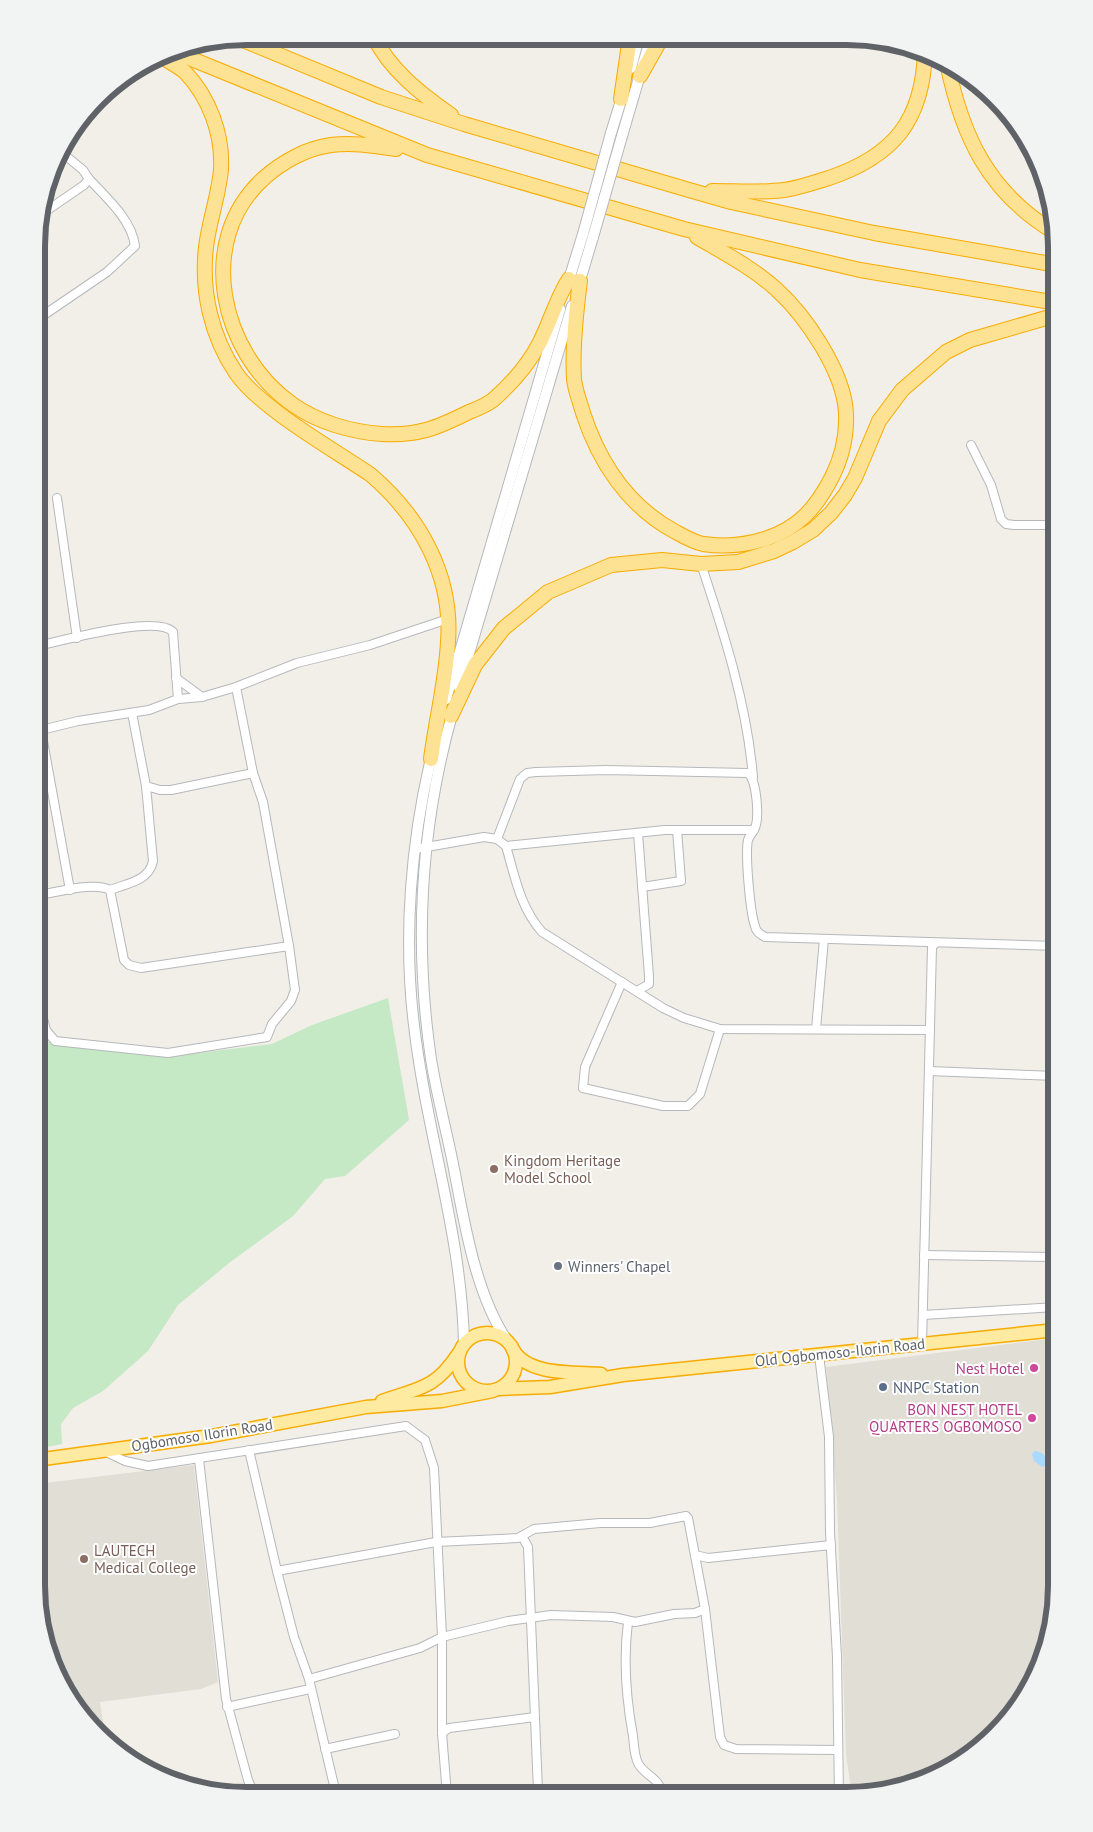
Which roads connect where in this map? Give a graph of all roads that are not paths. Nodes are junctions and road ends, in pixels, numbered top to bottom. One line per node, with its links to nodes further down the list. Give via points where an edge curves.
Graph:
1 (255, 45): 13 (highway, via 381,97)
2 (380, 45): 13 (highway, via 400,74 424,97)
3 (629, 45): 12 (highway)
4 (637, 45): 12 (street)
5 (649, 45): 11 (street)
6 (658, 45): 11 (highway)
7 (183, 55): 14 (highway)
8 (925, 60): 17 (highway, via 924,77 915,109 904,129 867,162 844,173 787,189 760,192)
9 (168, 61): 31 (highway, via 184,71 198,89 212,114 220,140 221,169 206,248 205,293 215,333 236,374 268,406 371,475 401,503 422,534 436,563 446,596)
10 (949, 73): 19 (highway, via 963,125 981,160 1016,204)
11 (640, 76): 21 (street, bridge)
12 (622, 99): 21 (street, bridge)
13 (464, 124): 17 (highway)
14 (427, 155): 20 (highway); 23 (highway, via 358,144 330,145 305,152 276,168 252,190 230,225 223,258 230,319 246,354 268,383 292,404 342,428 368,433 414,434 436,429 491,402 508,385 538,346 559,294)
15 (67, 156): 16 (street)
16 (89, 179): 18 (street); 25 (street, via 112,204 134,238 135,246 107,272)
17 (690, 190): 22 (highway, via 874,233)
18 (48, 209)
19 (1047, 227)
20 (684, 229): 23 (highway, via 775,288 809,326 840,387 846,412 840,460 819,502 803,518 765,539 742,544 701,544 667,527 637,504 610,473 589,431 574,380); 24 (highway, via 860,270)
21 (588, 235): 23 (street)
22 (1048, 263)
23 (574, 280): 39 (street); 41 (street, via 442,713)
24 (1048, 302)
25 (45, 314)
26 (1048, 319): 30 (highway, via 970,340 946,352 902,390 879,421 845,495 813,530 794,542 755,558)
27 (971, 445): 29 (street, via 991,485 1001,519 1006,524)
28 (56, 498): 32 (street)
29 (1048, 525)
30 (701, 564): 39 (highway, via 662,560 611,565 548,592 504,628 475,665); 44 (street, via 742,706)
31 (448, 619): 35 (street, via 370,645 297,663); 41 (highway, via 448,643)
32 (77, 638): 33 (street); 34 (street, via 133,626 169,628)
33 (45, 645)
34 (176, 678): 36 (street); 37 (street)
35 (236, 687): 36 (street); 43 (street)
36 (202, 696): 37 (street)
37 (178, 699): 38 (street)
38 (132, 713): 40 (street); 45 (street)
39 (451, 716): 50 (street)
40 (45, 729)
41 (431, 759): 52 (street, via 419,815)
42 (45, 761): 54 (street)
43 (253, 773): 45 (street, via 171,790); 59 (street, via 263,802)
44 (753, 777): 47 (street, via 757,822); 49 (street, via 748,773 616,770 527,773 520,779)
45 (146, 786): 55 (street, via 153,861 151,870 145,877)
46 (677, 830): 47 (street); 48 (street); 53 (street, via 681,881)
47 (754, 830): 57 (street, via 748,839 747,849 754,926 758,933 765,937)
48 (638, 833): 51 (street); 53 (street)
49 (497, 839): 50 (street, via 484,836); 51 (street)
50 (426, 846): 52 (street); 63 (street, via 422,931)
51 (506, 846): 61 (street, via 522,903 532,921 542,932)
52 (416, 849): 64 (street, via 409,943)
53 (642, 887): 62 (street, via 649,984)
54 (70, 890): 55 (street, via 104,886); 56 (street)
55 (110, 890): 59 (street, via 124,960 129,965 141,968)
56 (45, 894)
57 (824, 940): 58 (street); 67 (street)
58 (936, 943): 60 (street); 68 (street, via 932,947)
59 (289, 946): 65 (street, via 295,990 267,1037 259,1040 168,1053 55,1041)
60 (1048, 946)
61 (622, 982): 62 (street); 66 (street, via 585,1067 583,1088 663,1106 688,1106 700,1094)
62 (637, 991): 66 (street, via 684,1018)
63 (425, 1007): 64 (street); 71 (street)
64 (412, 1008): 72 (street)
65 (45, 1026)
66 (720, 1029): 67 (street)
67 (816, 1029): 68 (street)
68 (930, 1030): 69 (street)
69 (929, 1071): 70 (street); 73 (street)
70 (1048, 1076)
71 (439, 1094): 72 (street); 79 (street, via 463,1215 479,1274 491,1313)
72 (426, 1096): 80 (street, via 460,1274)
73 (924, 1255): 74 (street); 76 (street)
74 (1048, 1257)
75 (1048, 1307): 76 (street)
76 (922, 1315): 78 (street)
77 (1048, 1331): 78 (highway, Old Ogbomoso-Ilorin Road)
78 (922, 1344): 81 (highway, Old Ogbomoso-Ilorin Road)
79 (510, 1345): 80 (highway, via 500,1336 481,1334); 82 (highway, via 520,1359 542,1368); 83 (highway, via 515,1356 514,1372)
80 (462, 1348): 83 (highway, via 458,1362 465,1381 482,1391); 84 (highway, via 446,1373 434,1382)
81 (819, 1355): 82 (highway, Old Ogbomoso-Ilorin Road); 91 (street, via 830,1436)
82 (624, 1375): 83 (highway, via 550,1387)
83 (495, 1390): 84 (highway, via 442,1401)
84 (366, 1407): 85 (highway, Ogbomoso Ilorin Road, via 211,1436)
85 (102, 1450): 87 (highway, Ogbomoso Ilorin Road); 88 (street, via 125,1461 148,1466)
86 (249, 1450): 88 (street); 90 (street, via 406,1426 424,1440 434,1468); 93 (street)
87 (45, 1459)
88 (199, 1459): 100 (street)
89 (522, 1536): 90 (street); 92 (street, via 534,1529 600,1523 650,1523 686,1516); 95 (street, via 528,1547)
90 (436, 1542): 93 (street); 97 (street)
91 (831, 1545): 92 (street, via 708,1558); 107 (street)
92 (695, 1555): 94 (street)
93 (277, 1571): 98 (street)
94 (705, 1609): 96 (street); 107 (street, via 720,1737 724,1744 736,1749)
95 (532, 1619): 96 (street, via 551,1615 604,1616); 97 (street, via 508,1621); 101 (street)
96 (628, 1622): 112 (street, via 626,1702 637,1762)
97 (442, 1637): 98 (street, via 420,1648); 102 (street)
98 (309, 1679): 99 (street)
99 (310, 1689): 100 (street); 106 (street)
100 (228, 1707): 108 (street)
101 (535, 1717): 103 (street); 111 (street)
102 (442, 1718): 103 (street); 104 (street)
103 (449, 1728): 104 (street)
104 (442, 1732): 110 (street)
105 (396, 1734): 106 (street)
106 (325, 1748): 109 (street)
107 (838, 1750): 113 (street)
108 (251, 1787)
109 (334, 1787)
110 (446, 1787)
111 (538, 1787)
112 (660, 1787)
113 (839, 1787)

